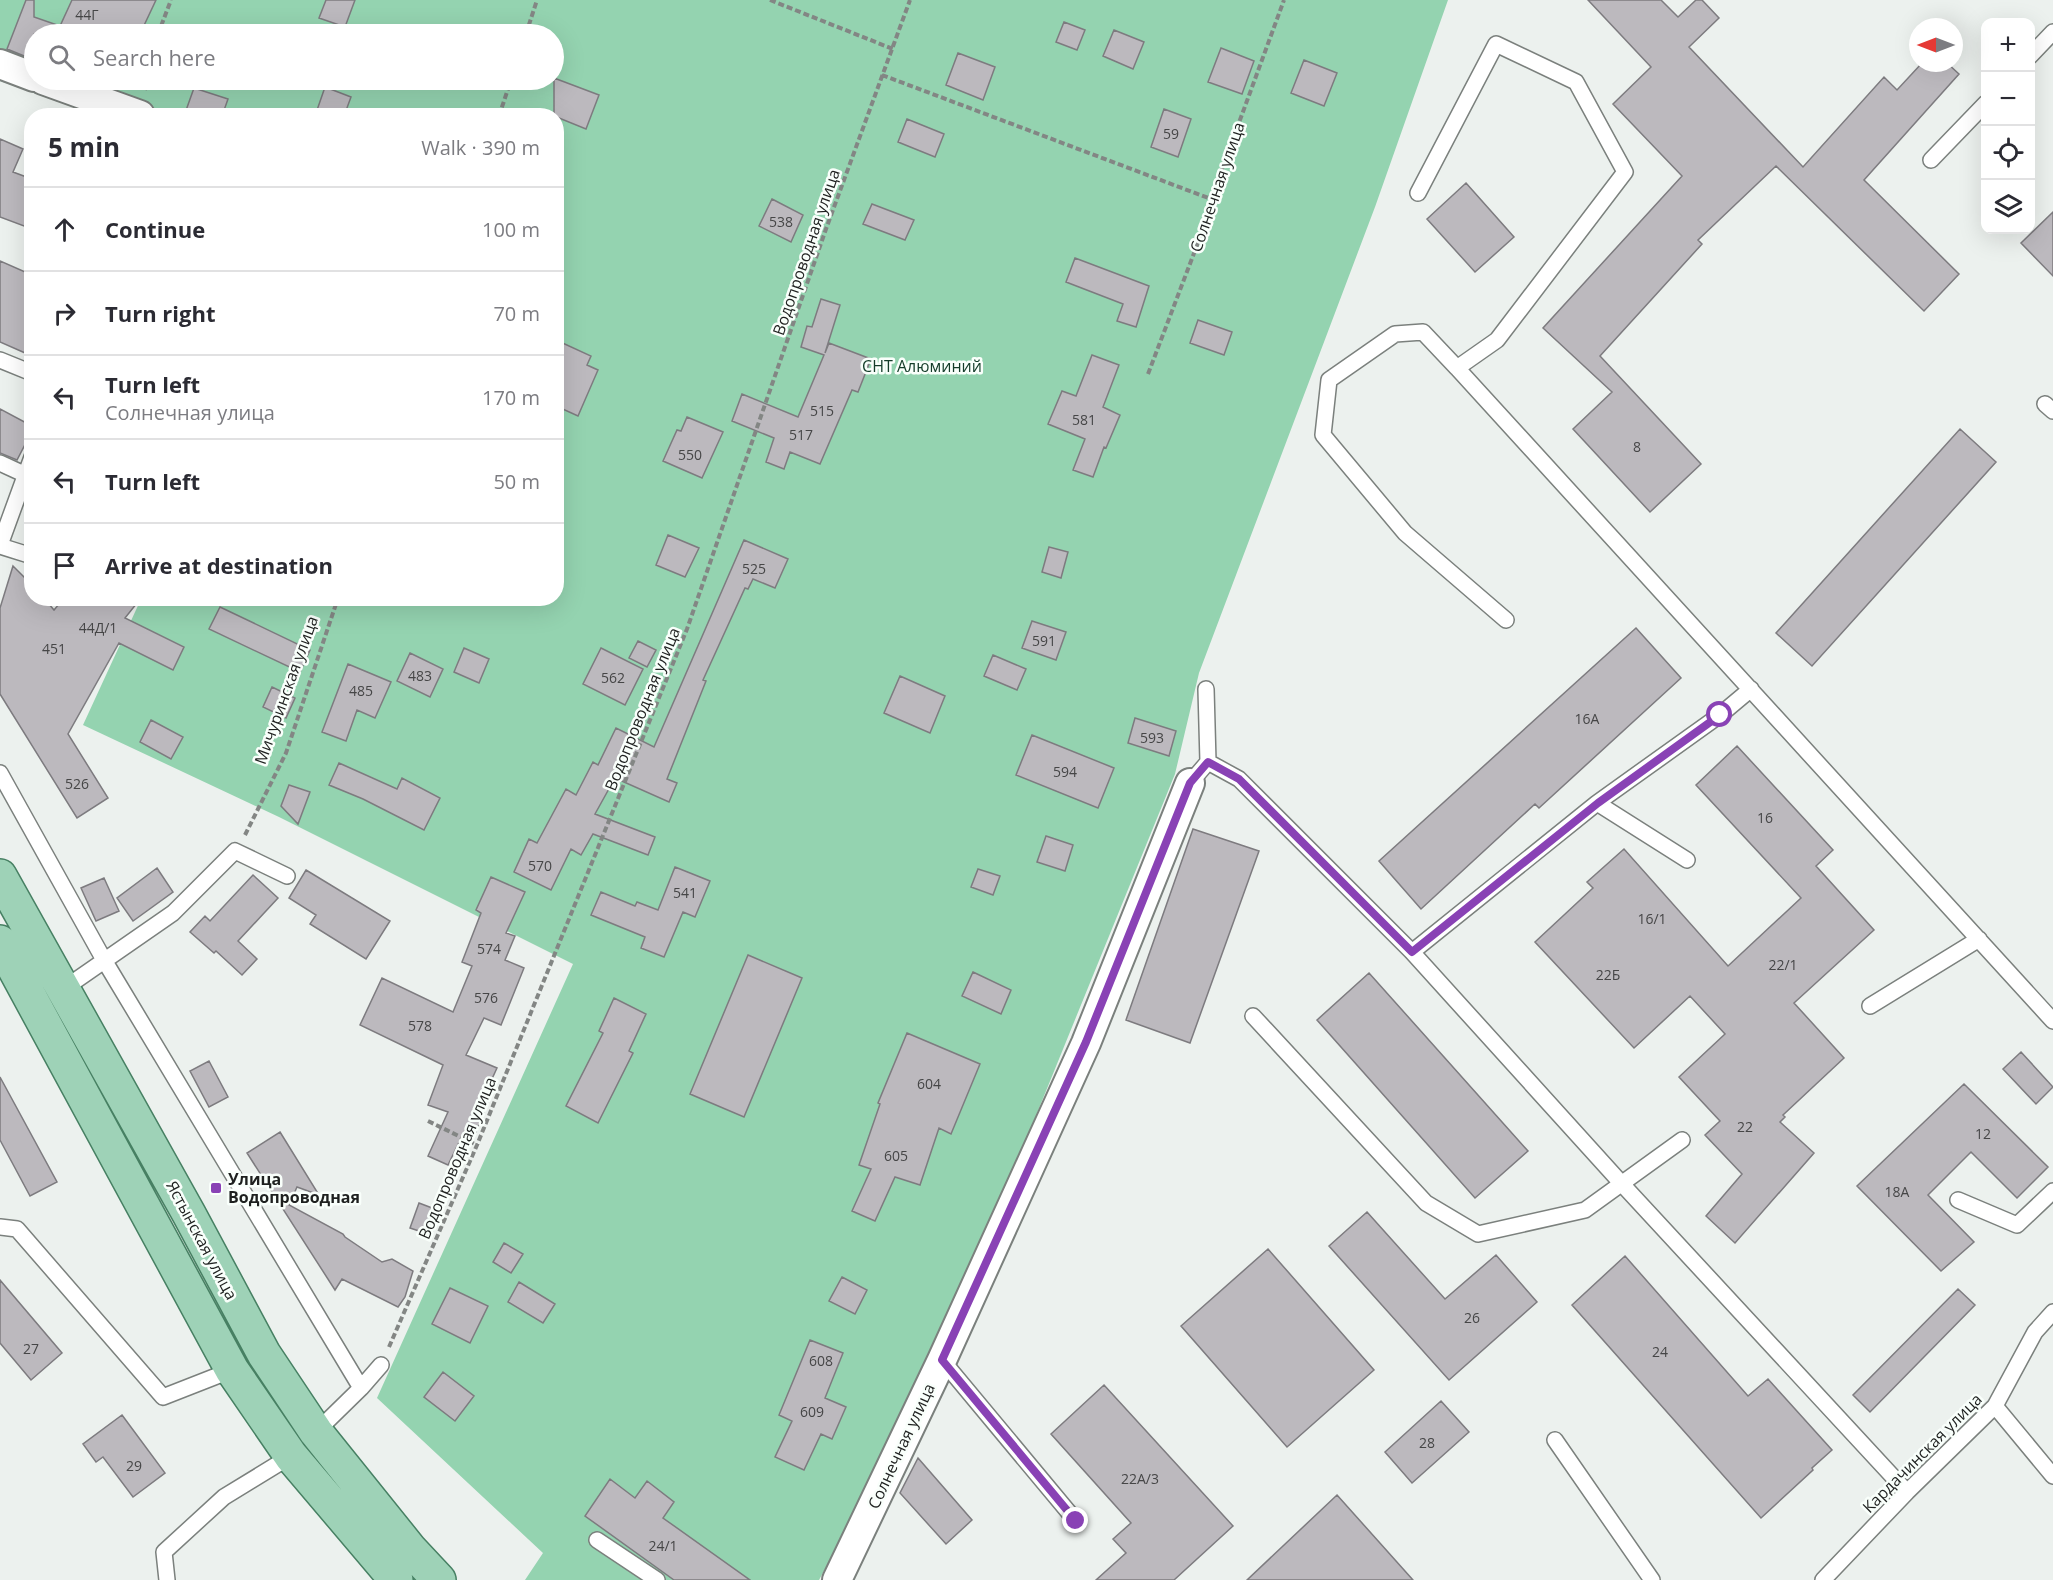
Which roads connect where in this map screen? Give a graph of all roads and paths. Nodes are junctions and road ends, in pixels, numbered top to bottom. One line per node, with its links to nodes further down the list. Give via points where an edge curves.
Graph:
1 (171, 0): 6 (path)
2 (537, 0): 7 (path)
3 (770, 0): 9 (path)
4 (910, 0): 9 (path, Водопроводная улица)
5 (1284, 0): 21 (path, Солнечная улица)
6 (162, 24)
7 (529, 24)
8 (2053, 32): 10 (lane)
9 (893, 49): 13 (path, Водопроводная улица)
10 (2035, 52)
11 (0, 64): 12 (street)
12 (24, 73)
13 (882, 75): 21 (path); 52 (path, Водопроводная улица, via 687,629)
14 (71, 90): 16 (street)
15 (508, 90): 17 (path)
16 (121, 108)
17 (502, 108)
18 (1981, 108): 19 (lane)
19 (1931, 160)
20 (1419, 192): 23 (lane, via 1496,44 1576,82 1625,172 1497,340)
21 (1211, 199): 25 (path, Солнечная улица, via 1212,206)
22 (0, 360): 24 (lane)
23 (1457, 368): 32 (lane, via 1423,332 1395,334 1329,380 1323,435 1405,533); 34 (lane)
24 (24, 370)
25 (1148, 374)
26 (0, 463): 27 (lane)
27 (24, 474)
28 (24, 480): 29 (lane)
29 (0, 546): 30 (lane)
30 (24, 554)
31 (335, 606): 38 (path, Мичуринская улица, via 286,753)
32 (1506, 620)
33 (1206, 689): 35 (lane)
34 (1751, 689): 37 (lane); 42 (lane)
35 (1199, 772): 44 (lane, via 1239,779); 58 (street, Солнечная улица, via 1086,1042)
36 (0, 773): 45 (lane)
37 (1598, 803): 39 (lane); 44 (lane)
38 (235, 851): 41 (lane); 45 (lane, via 172,913)
39 (1686, 860)
40 (0, 876): 46 (main road, Ястынская улица)
41 (287, 876)
42 (1978, 939): 47 (lane); 49 (lane)
43 (0, 942): 60 (main road)
44 (1412, 952): 53 (lane)
45 (104, 960): 46 (lane); 61 (lane)
46 (62, 990): 63 (main road, Ястынская улица, via 264,1354)
47 (1870, 1006)
48 (1253, 1016): 53 (lane, via 1426,1203 1478,1234 1585,1210)
49 (2053, 1021)
50 (428, 1121): 52 (path)
51 (1682, 1140): 53 (lane)
52 (477, 1144): 59 (path, Водопроводная улица)
53 (1622, 1184): 67 (lane)
54 (2053, 1191): 55 (lane, via 2017,1226)
55 (1958, 1200)
56 (0, 1227): 60 (lane, via 17,1229 163,1396)
57 (2053, 1312): 62 (lane, Кардачинская улица, via 2035,1332)
58 (942, 1360): 68 (lane); 74 (street, Солнечная улица)
59 (381, 1365): 61 (lane)
60 (232, 1370): 65 (main road)
61 (361, 1388): 63 (lane)
62 (1995, 1406): 66 (lane); 67 (lane, Кардачинская улица)
63 (316, 1432): 72 (main road, Ястынская улица)
64 (1556, 1440): 75 (lane)
65 (291, 1456): 70 (lane, via 224,1497 164,1552); 71 (main road)
66 (2053, 1476)
67 (1907, 1492): 76 (lane, Кардачинская улица)
68 (1076, 1521)
69 (597, 1540): 73 (lane)
70 (167, 1580)
71 (396, 1580)
72 (439, 1580)
73 (657, 1580)
74 (837, 1580)
75 (1652, 1580)
76 (1823, 1580)

